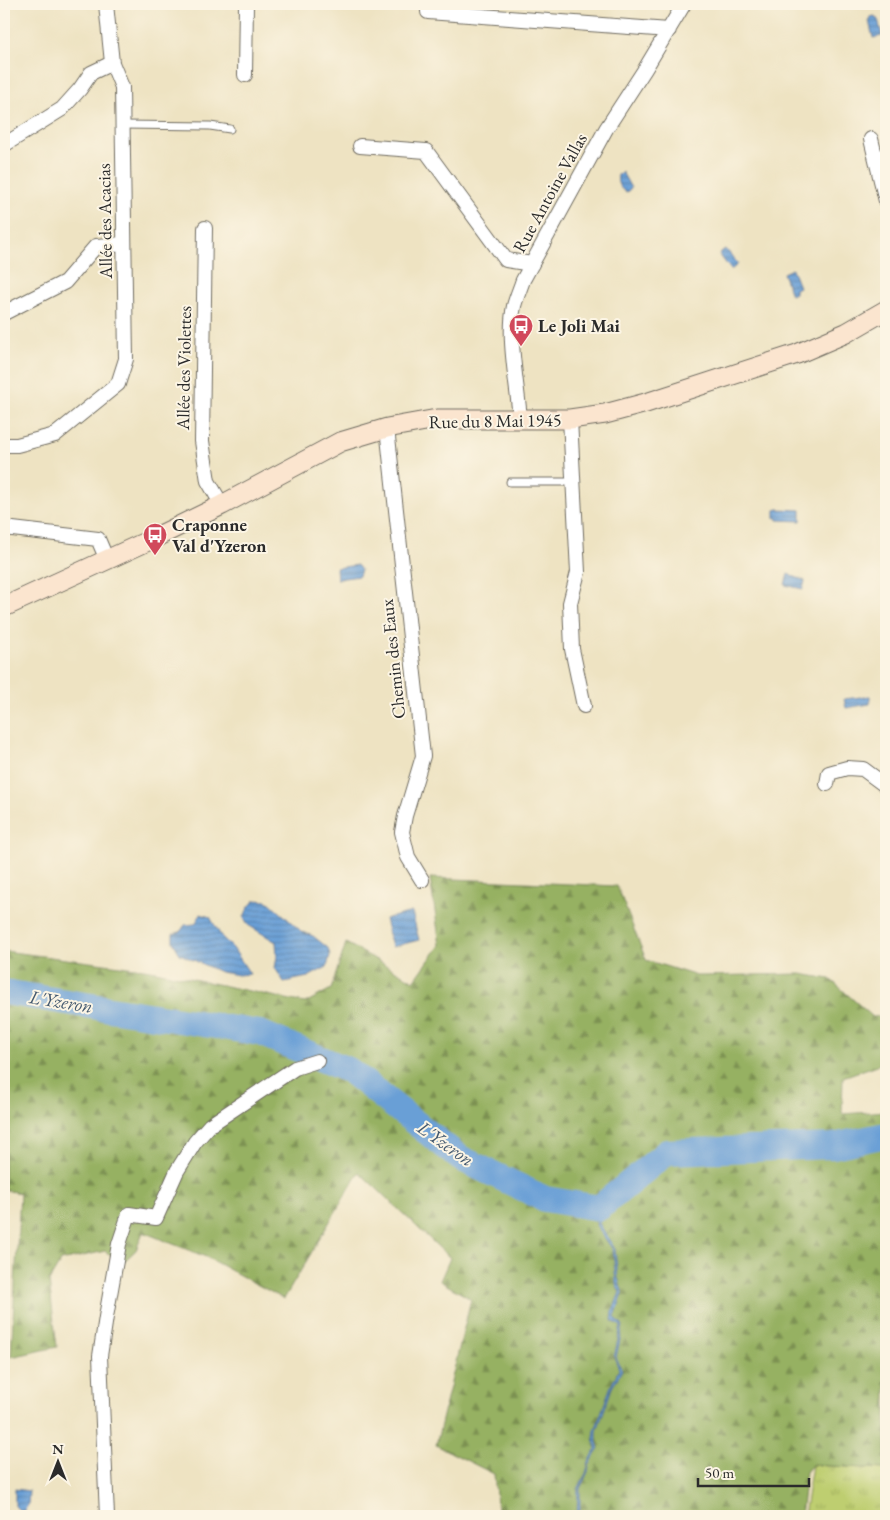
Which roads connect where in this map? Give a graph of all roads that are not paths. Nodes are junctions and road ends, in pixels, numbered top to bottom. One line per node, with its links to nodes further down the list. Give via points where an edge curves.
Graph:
1 (106, 4): 6 (street, Allée des Acacias)
2 (246, 4): 7 (street)
3 (428, 4): 5 (street, via 428,12)
4 (684, 4): 5 (street, Rue Antoine Vallas)
5 (668, 30): 16 (street, Rue Antoine Vallas, via 606,129)
6 (112, 63): 8 (street, Allée des Acacias, via 122,87); 11 (street, via 91,73 62,109)
7 (245, 75)
8 (123, 125): 9 (lane); 15 (street, Allée des Acacias)
9 (230, 129)
10 (871, 139): 13 (street)
11 (4, 144)
12 (360, 146): 16 (street, via 426,151 506,260)
13 (886, 201)
14 (204, 228): 25 (street, Allée des Violettes, via 202,441 208,481)
15 (124, 244): 18 (street, via 96,246 65,282); 22 (street, Allée des Acacias, via 126,359 118,384 55,435 17,445)
16 (532, 264): 20 (street, Rue Antoine Vallas, via 523,280 512,322)
17 (886, 310): 19 (main road, Rue du 8 Mai 1945, via 846,333 797,354 646,403 606,414)
18 (4, 313)
19 (570, 419): 20 (main road, Rue du 8 Mai 1945); 24 (street)
20 (520, 420): 21 (main road, Rue du 8 Mai 1945, via 437,419)
21 (387, 428): 25 (main road, Rue du 8 Mai 1945, via 340,442); 32 (street, Chemin des Eaux, via 422,756 402,832 408,857)
22 (4, 445)
23 (510, 482): 24 (lane)
24 (573, 482): 29 (street, via 578,572 570,603 572,650)
25 (222, 505): 27 (main road, Rue du 8 Mai 1945)
26 (4, 528): 27 (street, via 98,539)
27 (107, 560): 28 (main road, Rue du 8 Mai 1945)
28 (4, 607)
29 (584, 706)
30 (827, 784): 31 (street, via 829,773 864,768)
31 (886, 786)
32 (422, 880)
33 (317, 1061): 34 (street, via 295,1068 210,1125 177,1171 156,1218 129,1214 119,1244 100,1356)
34 (107, 1516)

